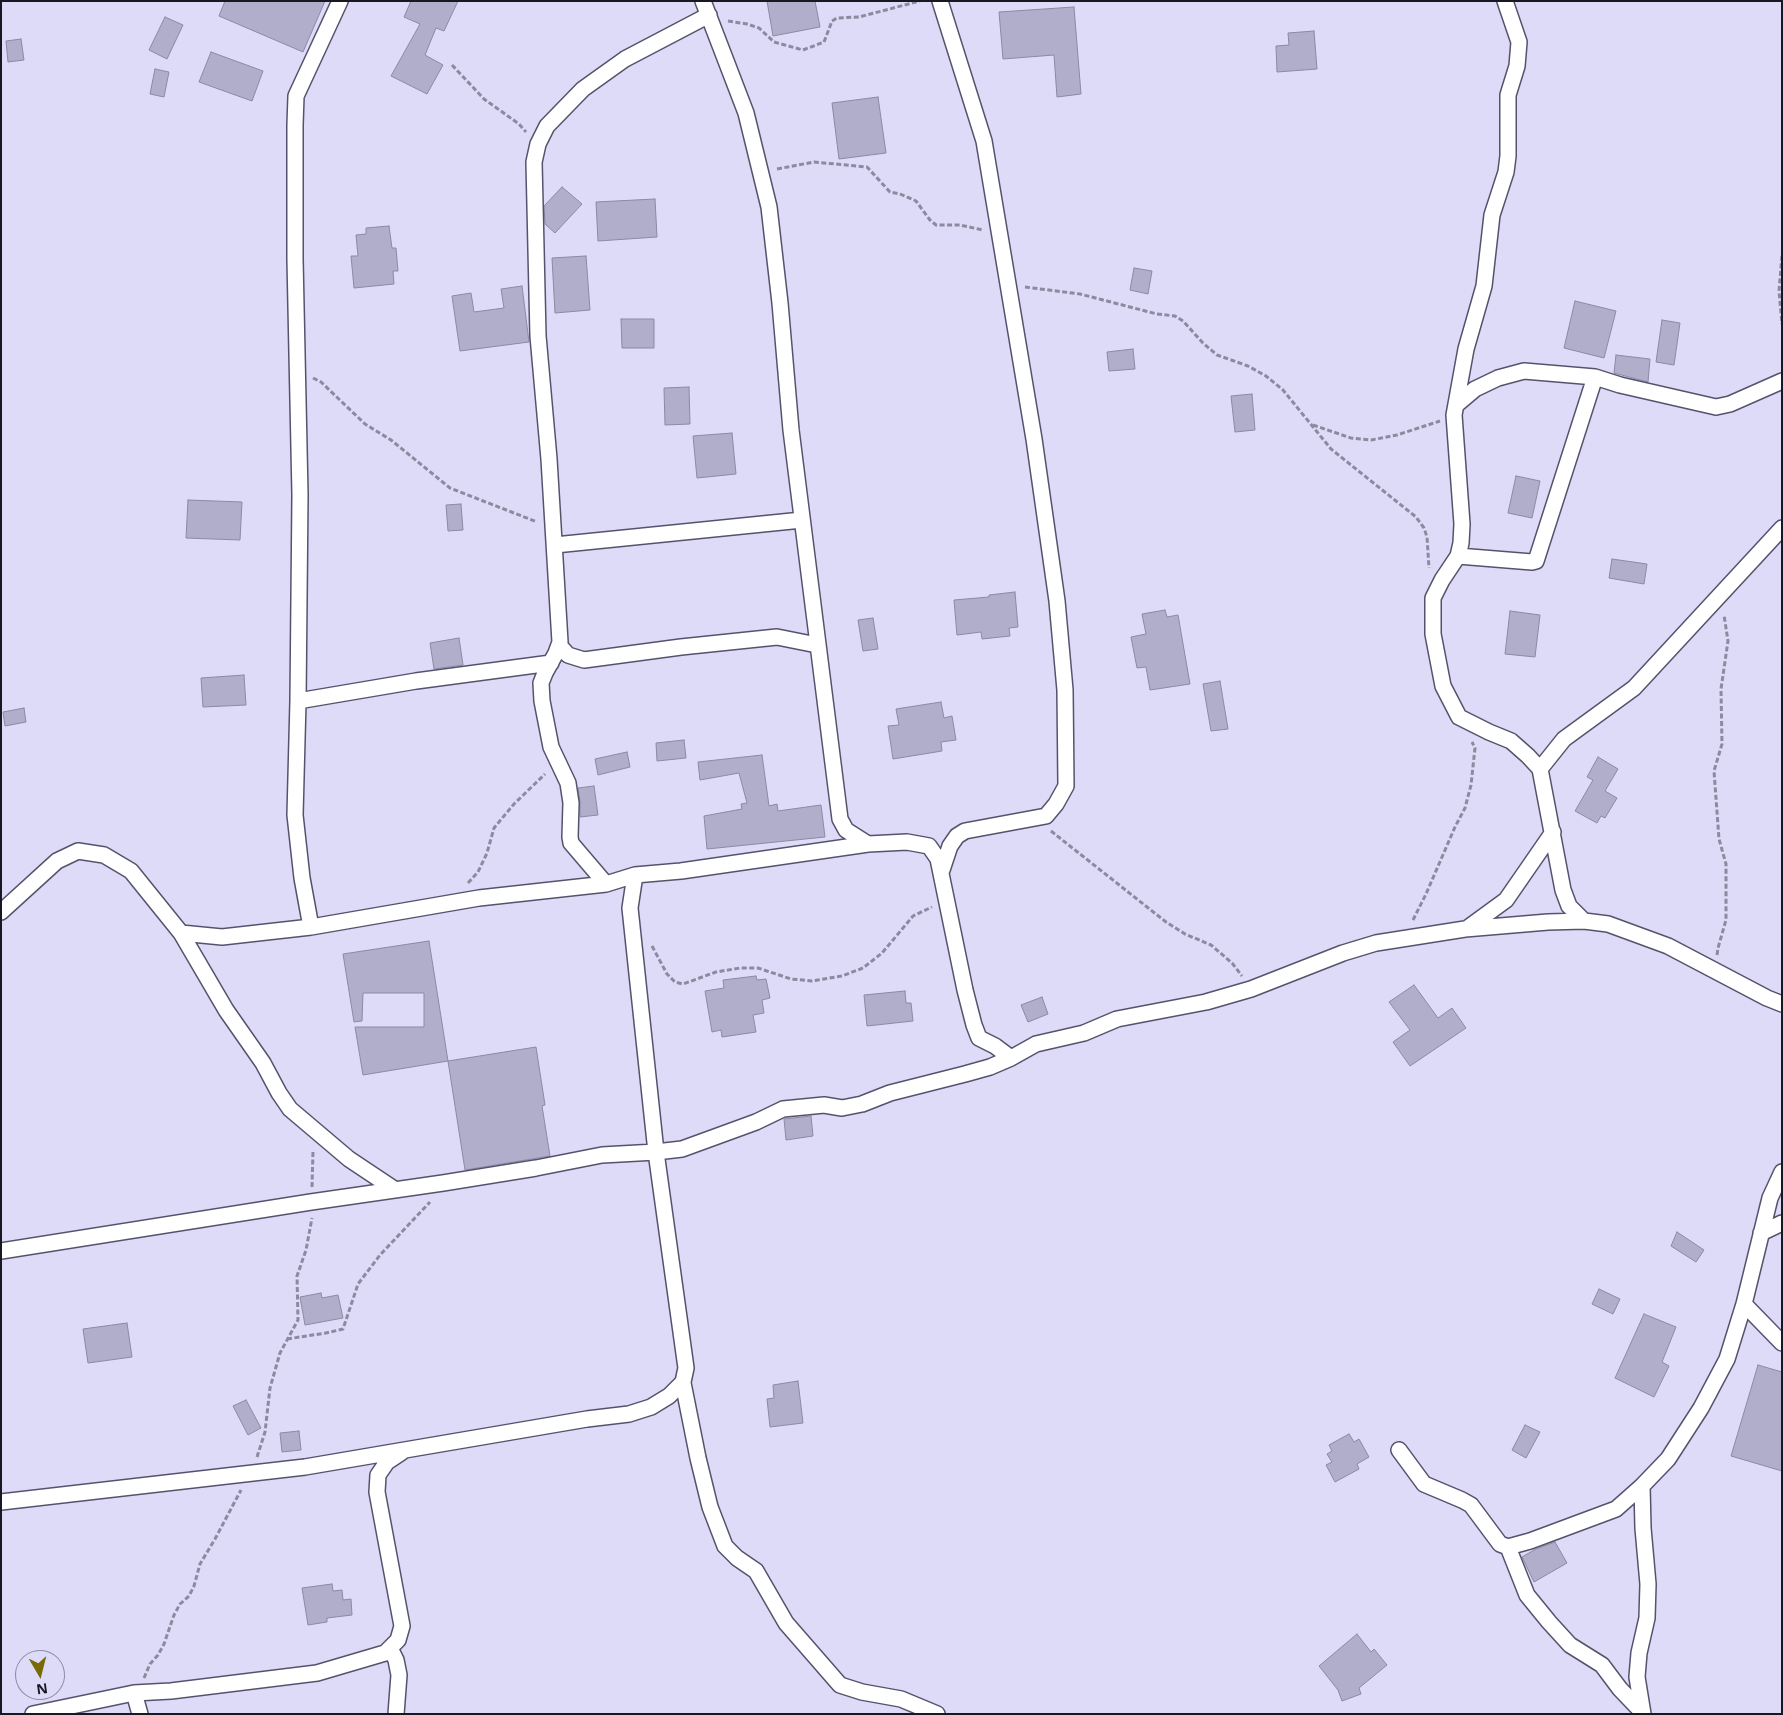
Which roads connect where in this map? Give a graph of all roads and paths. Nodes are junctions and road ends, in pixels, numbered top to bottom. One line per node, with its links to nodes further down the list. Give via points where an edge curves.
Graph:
1 (340, 1): 13 (street, via 296,96)
2 (920, 1): 5 (path, via 859,17 837,18 832,21 824,42 803,50 774,42 759,28 719,19)
3 (940, 1): 9 (street, via 984,141)
4 (1505, 1): 16 (street, via 1519,42 1517,66 1508,95 1507,164 1492,215 1484,286 1466,349)
5 (707, 12): 8 (street, via 746,114); 19 (street, via 625,59 583,89 547,126 538,144 534,162 538,336)
6 (452, 65): 7 (path, via 484,98 519,124)
7 (527, 134)
8 (761, 176): 9 (path, via 782,167 814,162 867,167 890,192 916,201 936,225 960,225); 18 (street, via 769,207)
9 (1000, 236): 11 (street)
10 (1782, 256): 12 (path, via 1779,291)
11 (1008, 286): 17 (path, via 1080,294 1175,316 1217,355 1266,376 1283,390); 32 (street, via 1057,601 1065,690 1066,786 1046,816)
12 (1782, 324)
13 (297, 370): 19 (path, via 321,382 365,424 391,440 450,488); 28 (street, via 300,495)
14 (1595, 377): 15 (street, via 1716,406 1730,404); 16 (street, via 1524,371 1475,389); 22 (street, via 1536,561)
15 (1782, 382)
16 (1455, 410): 17 (path, via 1418,429 1372,440 1351,438); 22 (street, via 1462,524)
17 (1313, 425): 23 (path, via 1332,449 1416,517 1427,537)
18 (802, 520): 21 (street); 26 (street)
19 (554, 528): 21 (street)
20 (1782, 528): 24 (street)
21 (555, 545): 25 (street)
22 (1458, 556): 29 (street, via 1433,598 1433,634 1443,686)
23 (1429, 571)
24 (1719, 596): 31 (street, via 1634,688 1564,740); 47 (path, via 1728,641 1721,689 1722,744 1714,771 1719,839 1726,864 1726,920 1718,948)
25 (559, 644): 26 (street, via 568,655 584,660 777,637); 27 (street)
26 (817, 645): 34 (street, via 840,818 846,830)
27 (551, 662): 28 (street); 30 (street, via 541,683 551,747)
28 (298, 702): 42 (street, via 295,815)
29 (1459, 717): 31 (street, via 1511,741); 45 (path, via 1475,748 1469,793)
30 (556, 757): 37 (street, via 568,783 571,843); 39 (path, via 546,773 494,828 478,872)
31 (1540, 769): 33 (street)
32 (1036, 818): 35 (street, via 965,831 950,846); 48 (path, via 1166,922 1211,945 1232,963)
33 (1552, 832): 41 (street, via 1563,890 1569,906); 43 (street, via 1506,900)
34 (868, 844): 35 (street, via 907,842 929,846); 36 (street)
35 (942, 870): 38 (street)
36 (635, 875): 37 (street); 52 (street, via 630,908)
37 (606, 884): 39 (street)
38 (948, 898): 46 (path, via 913,916 882,953 863,968 842,976 812,981 791,979 758,968 740,968 716,972 683,984 666,974); 50 (street, via 965,990 979,1038)
39 (456, 902): 42 (street)
40 (1, 912): 44 (street, via 57,861 78,851 104,855 131,871)
41 (1584, 921): 43 (street); 47 (street, via 1608,924 1668,946)
42 (311, 927): 44 (street, via 222,937)
43 (1465, 929): 45 (street)
44 (180, 932): 51 (street, via 290,1109)
45 (1404, 938): 48 (street, via 1342,953)
46 (650, 942)
47 (1717, 970): 49 (street)
48 (1251, 989): 50 (street, via 1206,1002 1116,1019 1084,1033 1036,1044)
49 (1782, 1004)
50 (1011, 1058): 52 (street, via 862,1104 842,1108 824,1105 783,1108 709,1140 682,1149)
51 (316, 1132): 55 (street); 56 (path)
52 (656, 1152): 54 (street, via 602,1155); 63 (street, via 686,1368)
53 (1782, 1172): 58 (street, via 1770,1198)
54 (443, 1183): 55 (street); 61 (path, via 428,1205 380,1255 358,1284 343,1329)
55 (394, 1189): 56 (street)
56 (311, 1202): 59 (street); 61 (path, via 312,1220 297,1276 298,1320)
57 (1782, 1223): 58 (street)
58 (1761, 1233): 60 (street)
59 (1, 1251)
60 (1744, 1304): 62 (street); 67 (street, via 1727,1359 1701,1408 1668,1459)
61 (286, 1339): 66 (path, via 270,1388 265,1432)
62 (1782, 1343)
63 (683, 1383): 64 (street, via 651,1407 628,1414); 76 (street, via 710,1507 725,1546 756,1570 786,1623 840,1685 901,1699)
64 (405, 1450): 66 (street); 70 (street, via 387,1462 378,1475 377,1492 402,1626 398,1640)
65 (1399, 1450): 69 (street, via 1424,1484 1471,1506 1500,1544)
66 (250, 1475): 68 (street); 71 (path, via 200,1564 194,1586 174,1615 164,1644 145,1672)
67 (1642, 1486): 69 (street, via 1616,1508); 72 (street, via 1648,1584 1647,1618 1637,1678)
68 (1, 1502)
69 (1508, 1547): 72 (street, via 1528,1595 1543,1615 1570,1645 1602,1666)
70 (390, 1648): 71 (street, via 386,1653 317,1673); 75 (street, via 399,1675)
71 (137, 1693): 73 (street); 74 (street)
72 (1643, 1713)
73 (33, 1714)
74 (140, 1714)
75 (396, 1714)
76 (937, 1714)

